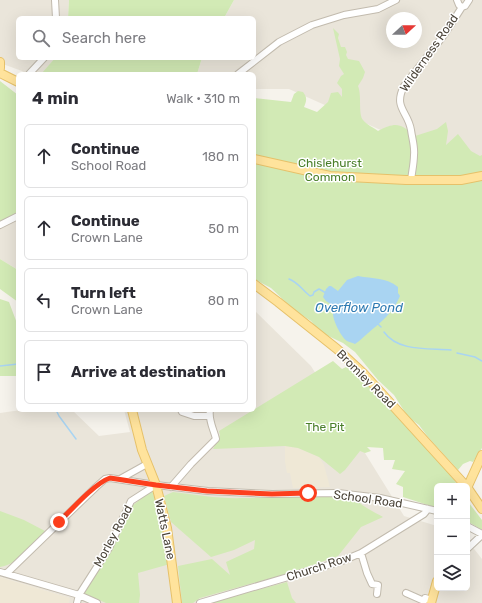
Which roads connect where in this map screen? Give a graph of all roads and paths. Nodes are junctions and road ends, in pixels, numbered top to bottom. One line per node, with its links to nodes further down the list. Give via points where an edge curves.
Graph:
1 (55, 0): 6 (street)
2 (396, 0): 8 (street, via 378,8 337,16 306,28 279,42)
3 (457, 0): 5 (street)
4 (469, 0): 5 (street, Wilderness Road)
5 (462, 7): 18 (street, Wilderness Road, via 408,81 399,98 411,127 414,154)
6 (56, 16)
7 (42, 60): 12 (street)
8 (256, 60)
9 (256, 60): 13 (street)
10 (0, 62): 11 (main road)
11 (0, 68)
12 (31, 72)
13 (241, 72)
14 (0, 73): 15 (main road)
15 (16, 81)
16 (256, 159): 18 (main road, via 330,176)
17 (482, 176): 18 (main road, via 461,180)
18 (411, 180)
19 (16, 217): 20 (street)
20 (0, 226)
21 (256, 286): 28 (main road, Bromley Road, via 337,349 364,374)
22 (132, 412): 26 (main road, Watts Lane)
23 (182, 412): 24 (street, via 194,416)
24 (210, 413): 31 (street, via 216,439)
25 (482, 455): 29 (main road)
26 (147, 464): 27 (street); 30 (main road, Watts Lane)
27 (120, 479): 30 (street, School Road); 40 (street, via 105,479)
28 (463, 483)
29 (469, 483)
30 (156, 485): 31 (street, School Road); 44 (street, Morley Road, via 132,501 109,548); 48 (main road, Watts Lane, via 167,528)
31 (171, 487): 33 (street, School Road, via 272,494 338,493 380,498)
32 (470, 491): 34 (main road, Bromley Road)
33 (428, 509): 35 (street, School Road); 39 (street, Church Row)
34 (482, 509)
35 (434, 510)
36 (470, 528): 37 (street)
37 (482, 534): 38 (street)
38 (470, 546)
39 (361, 553): 43 (street, via 366,573 372,584 378,585); 49 (street, Church Row, via 342,561)
40 (3, 572): 44 (street)
41 (434, 591): 45 (main road)
42 (406, 593): 45 (street)
43 (377, 594)
44 (79, 595): 46 (street, Morley Road); 47 (street)
45 (431, 602)
46 (77, 603)
47 (97, 603)
48 (177, 603)
49 (200, 603)

